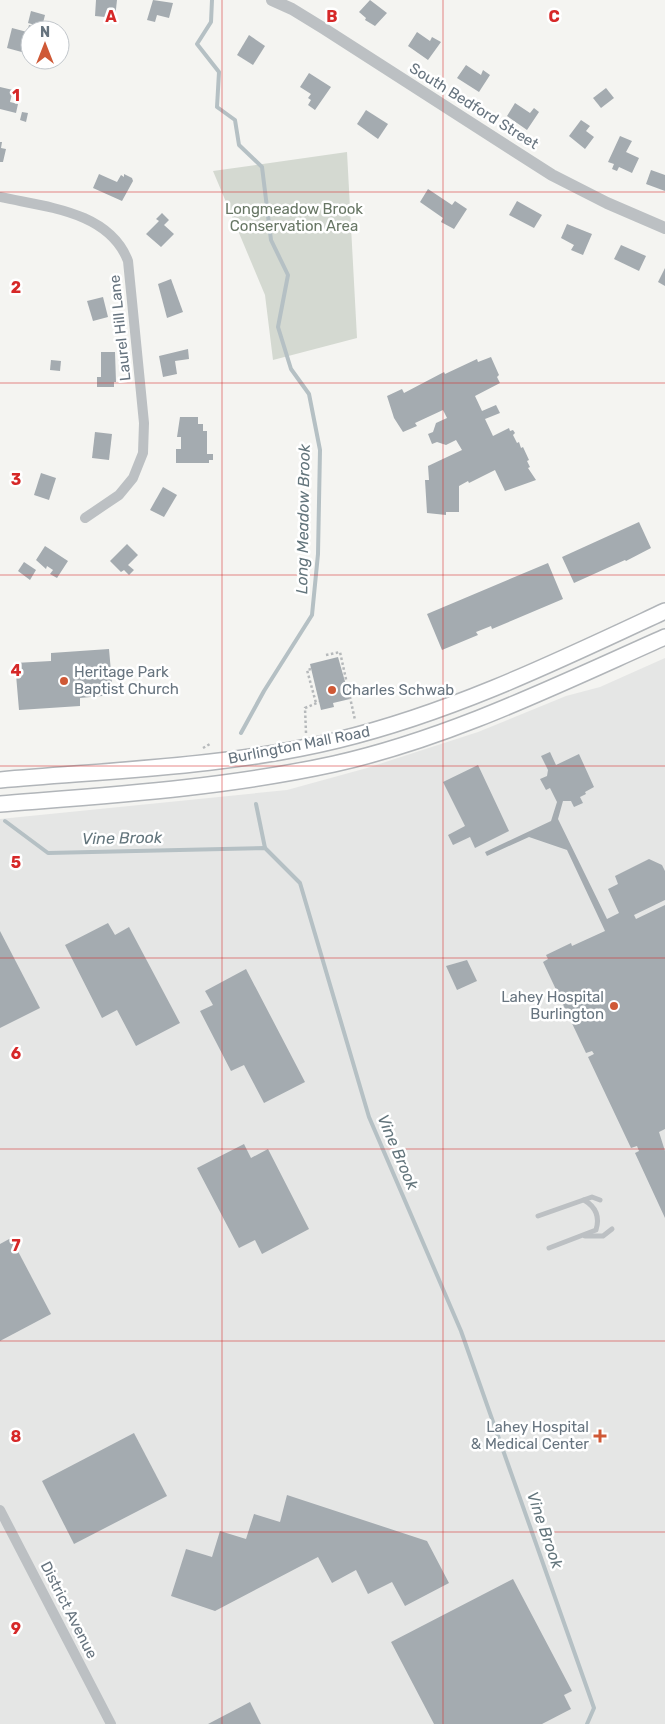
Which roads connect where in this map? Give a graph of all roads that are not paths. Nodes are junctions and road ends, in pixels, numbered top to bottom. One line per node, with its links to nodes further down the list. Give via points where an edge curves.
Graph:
1 (272, 0): 3 (street, South Bedford Street, via 323,28 552,175 607,204)
2 (0, 196): 4 (street, Laurel Hill Lane, via 95,222 116,238 128,261 144,423 143,453 133,478 119,495)
3 (665, 228)
4 (85, 518)
5 (665, 611): 7 (main road, Burlington Mall Road, via 475,697 338,740 194,764)
6 (665, 637): 8 (main road, Burlington Mall Road, via 483,718 334,764 188,789)
7 (0, 780)
8 (0, 804)
9 (584, 1200): 10 (lane, via 592,1197); 11 (lane); 13 (lane, via 591,1204 599,1220 596,1230)
10 (600, 1200)
11 (538, 1216)
12 (612, 1229): 13 (lane, via 603,1236)
13 (582, 1236): 14 (lane)
14 (549, 1248)
15 (0, 1510): 16 (street, District Avenue)
16 (112, 1724)

